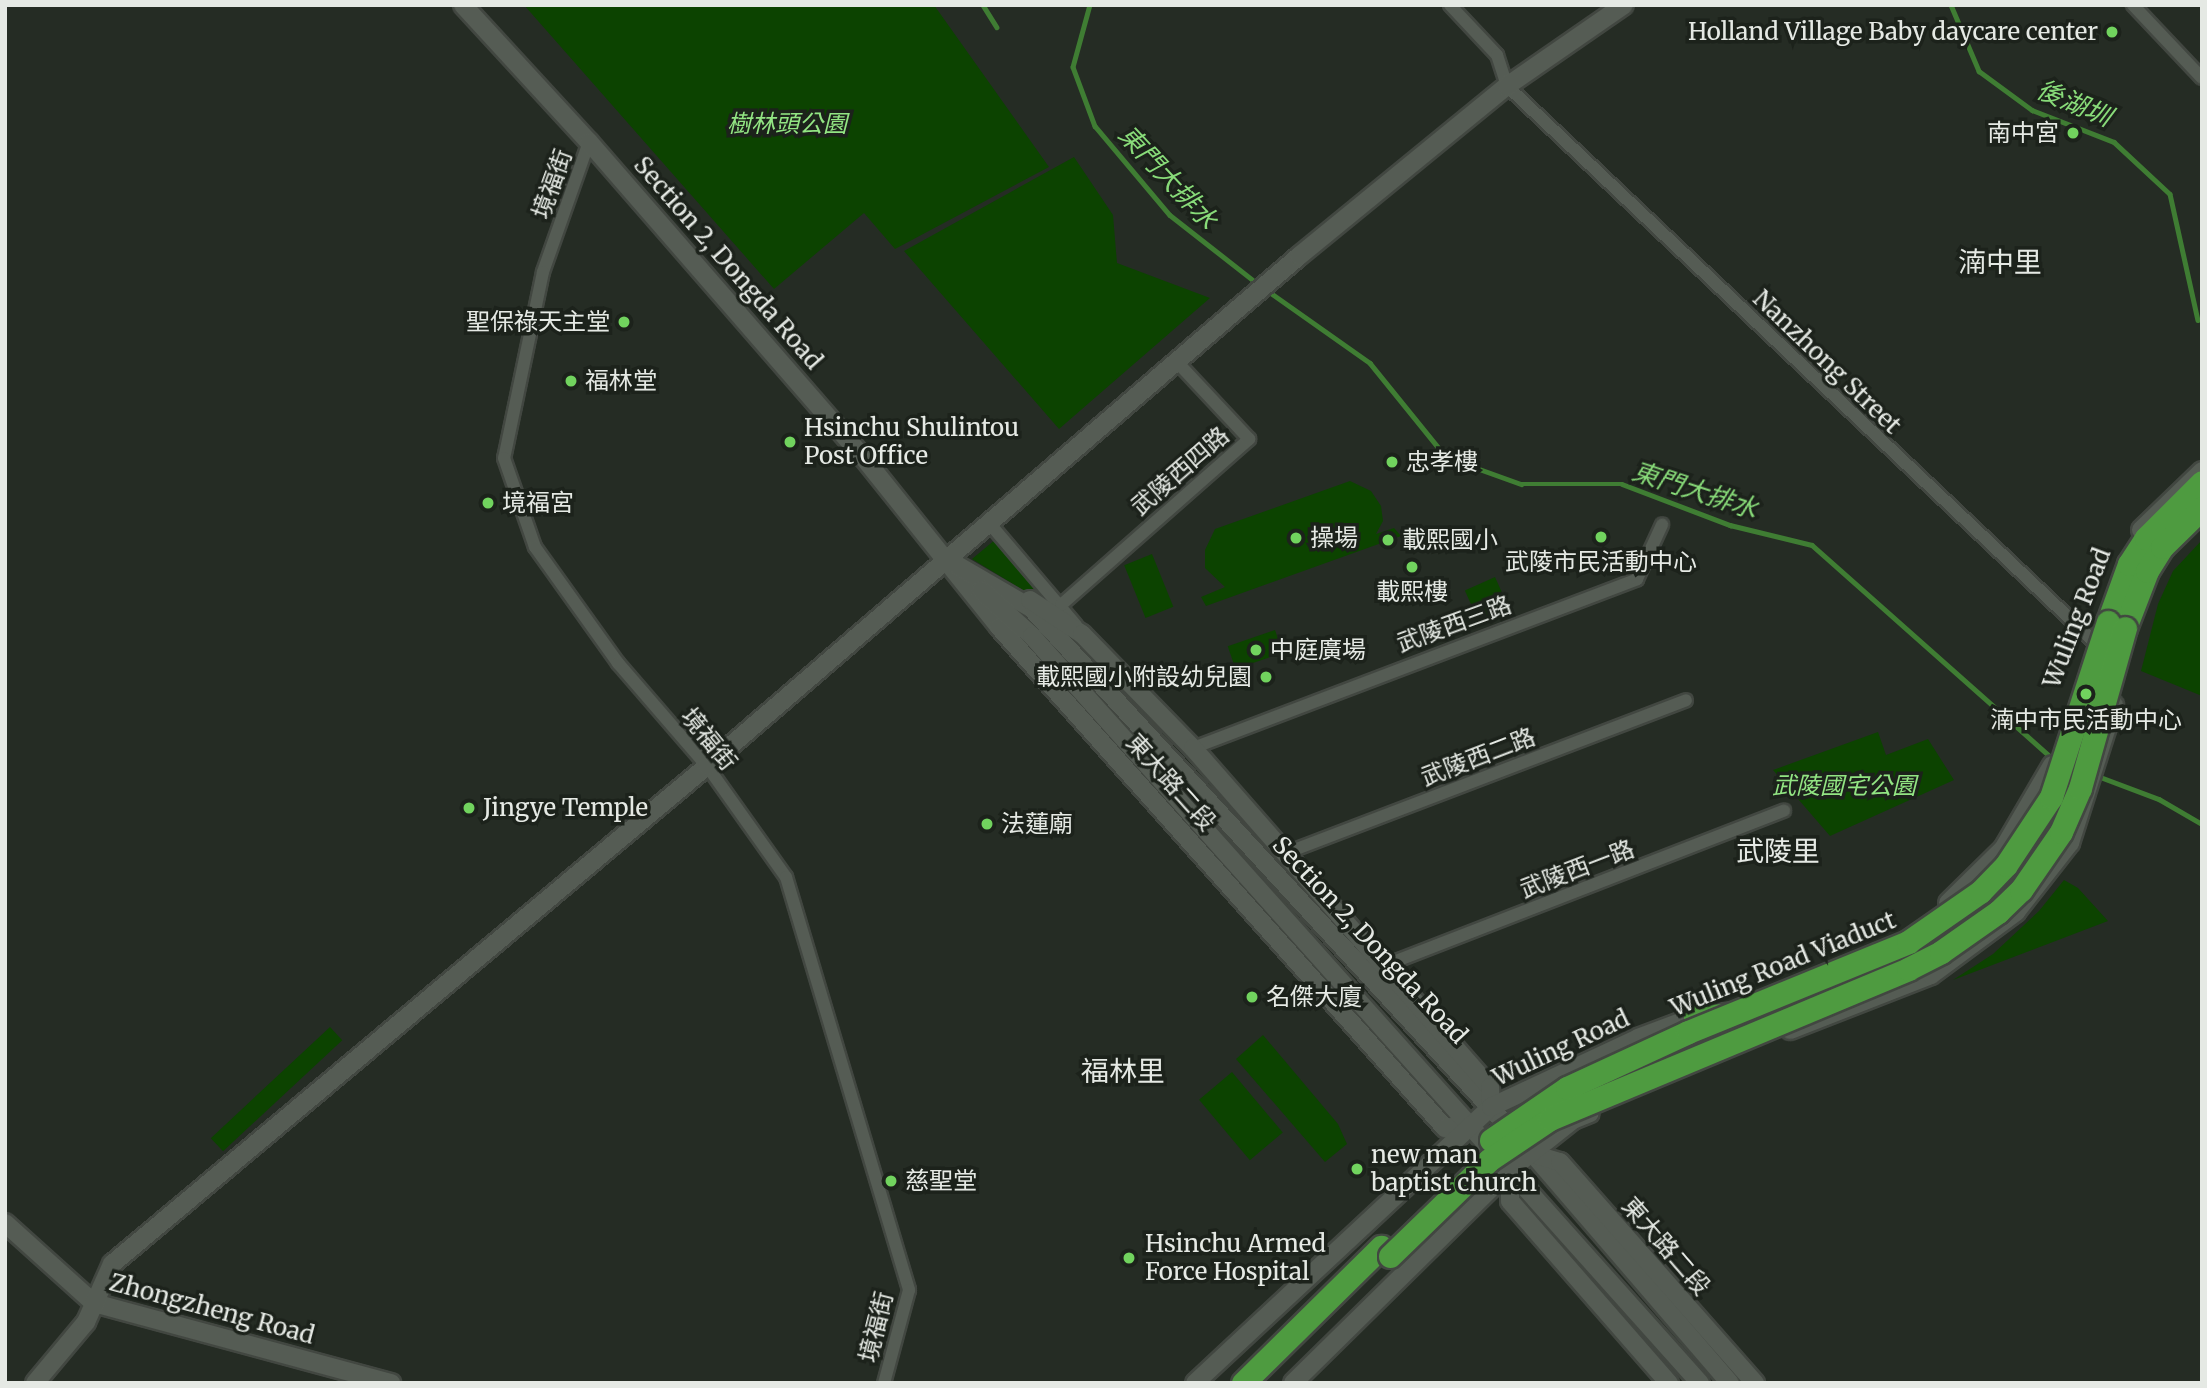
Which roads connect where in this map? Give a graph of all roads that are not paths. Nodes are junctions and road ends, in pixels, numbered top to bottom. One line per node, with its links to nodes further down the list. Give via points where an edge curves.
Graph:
1 (463, 5): 7 (street, Section 2, Dongda Road)
2 (1450, 5): 6 (street, via 1497,55)
3 (1624, 5): 6 (street)
4 (2133, 5): 5 (street)
5 (2202, 78)
6 (1507, 86): 8 (street); 19 (street, Nanzhong Street)
7 (590, 142): 15 (street, Section 2, Dongda Road); 23 (street, 境福街, via 543,272 504,458 535,547 618,663)
8 (1177, 362): 13 (street); 16 (street, 武陵西四路, via 1248,439)
9 (2202, 471): 19 (street, Wuling Road, via 2158,509 2136,536 2120,564)
10 (2202, 482): 17 (highway, Wuling Road Viaduct, via 2146,538 2129,564)
11 (2202, 508): 17 (highway, Wuling Road Viaduct, via 2162,547)
12 (2202, 523): 20 (street, via 2176,546 2156,576)
13 (990, 524): 15 (street); 16 (street, 東大路二段)
14 (1662, 525): 22 (street, 武陵西三路, via 1637,579)
15 (948, 560): 18 (street, 東大路二段, via 1048,610); 23 (street); 32 (street, Section 2, Dongda Road, via 1031,608); 33 (street, 東大路二段, via 999,627 1446,1128)
16 (1060, 605): 18 (street, 東大路二段)
17 (2116, 625): 29 (highway, bridge, via 2057,814 2000,891 1948,934 1908,956); 37 (highway, Wuling Road Viaduct, bridge, via 2084,776 2061,832 2021,890 1998,912 1962,939 1908,969 1550,1119 1489,1160)
18 (1082, 634): 22 (street, 東大路二段)
19 (2091, 642): 20 (street, Nanzhong Street); 24 (street, Wuling Road, via 2049,776)
20 (2117, 656): 26 (street, via 2105,742); 26 (street, via 2071,784)
21 (1686, 700): 27 (street, 武陵西二路)
22 (1193, 748): 27 (street, 東大路二段)
23 (707, 766): 38 (street, via 112,1264); 41 (street, 境福街, via 786,877 909,1290)
24 (2031, 807): 26 (street); 30 (street, Wuling Road, via 1979,876 1915,926)
25 (1784, 811): 28 (street, 武陵西一路)
26 (2070, 836): 31 (street, via 2016,912 1960,957 1931,975)
27 (1286, 853): 28 (street, 東大路二段)
28 (1386, 965): 32 (street, 東大路二段, via 1490,1087)
29 (1767, 1012): 30 (highway); 31 (highway)
30 (1695, 1017): 32 (street, Wuling Road, via 1638,1038)
31 (1726, 1055): 34 (street, via 1573,1120)
32 (1491, 1107): 33 (street, Wuling Road); 34 (street, Section 2, Dongda Road)
33 (1472, 1124): 35 (street); 42 (street, Wuling Road)
34 (1533, 1154): 35 (street); 48 (street, Section 2, Dongda Road); 49 (street, 東大路二段, via 1560,1162)
35 (1510, 1170): 45 (street); 46 (street, via 1510,1201); 47 (street)
36 (5, 1223): 38 (street, Zhongzheng Road)
37 (1386, 1251): 43 (highway, Wuling Road Viaduct); 44 (highway, Wuling Road Viaduct)
38 (94, 1303): 39 (street, via 86,1322); 40 (street, Zhongzheng Road)
39 (35, 1383)
40 (391, 1383)
41 (884, 1383)
42 (1195, 1383)
43 (1242, 1383)
44 (1259, 1383)
45 (1293, 1383)
46 (1670, 1383)
47 (1700, 1383)
48 (1730, 1383)
49 (1755, 1383)

